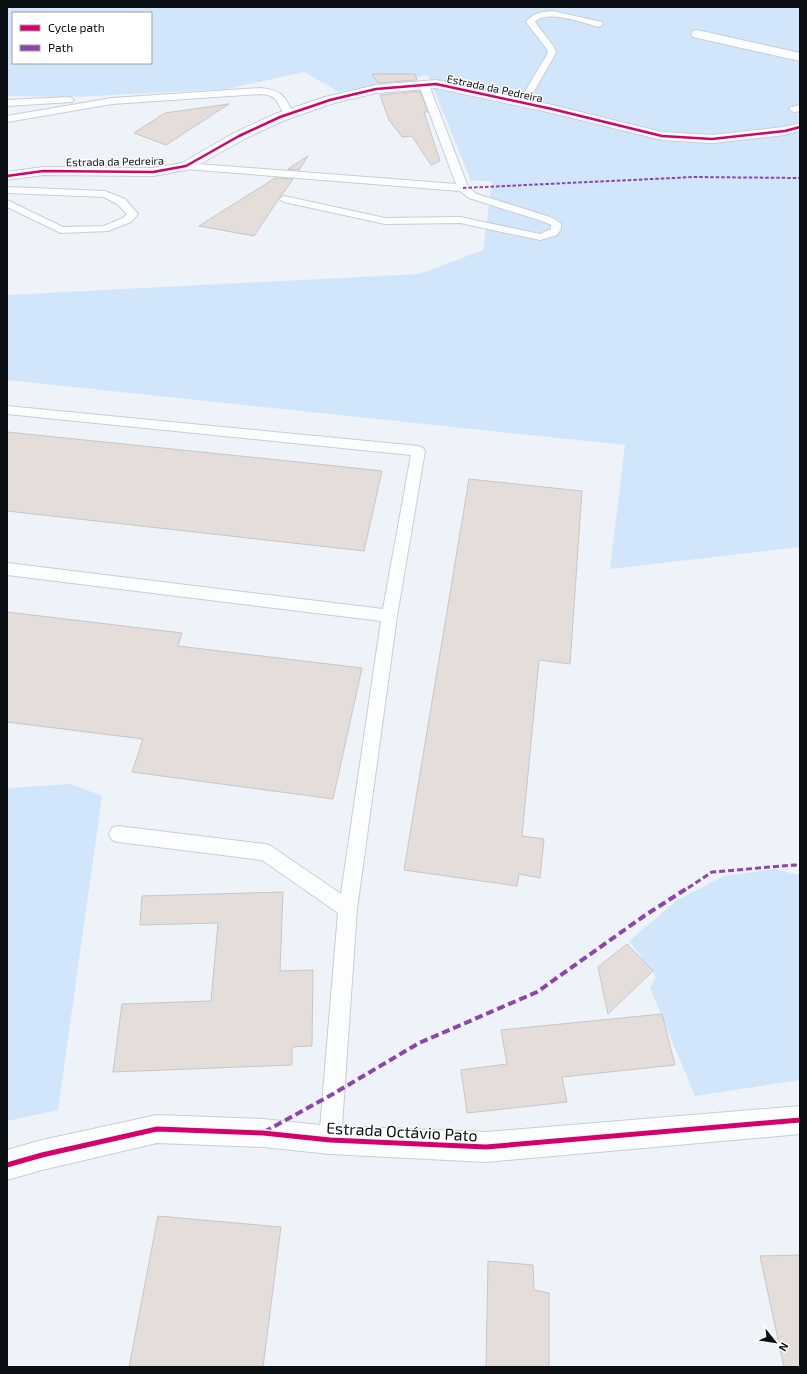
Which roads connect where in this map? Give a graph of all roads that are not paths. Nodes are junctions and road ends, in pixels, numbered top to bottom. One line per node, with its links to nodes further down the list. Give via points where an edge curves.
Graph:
1 (599, 24): 7 (lane, via 554,14 531,18 530,22 552,52)
2 (697, 34): 3 (street)
3 (800, 57)
4 (424, 85): 7 (street, Estrada da Pedreira, via 436,84); 8 (street, Estrada da Pedreira, via 376,89); 13 (lane)
5 (112, 101): 6 (lane, via 99,99); 8 (lane, via 272,91 281,97); 9 (lane)
6 (7, 102)
7 (523, 103): 10 (street, Estrada da Pedreira, via 662,136 712,139)
8 (288, 114): 11 (street, Estrada da Pedreira, via 239,136)
9 (7, 119)
10 (800, 127)
11 (186, 166): 12 (street, Estrada da Pedreira, via 153,172 43,171); 13 (lane)
12 (7, 176)
13 (463, 188): 15 (lane, via 473,196 549,220 556,224 556,229 553,233 540,237 460,220 385,221)
14 (7, 190): 16 (lane, via 105,194 117,198 130,208 133,214 127,220 108,228 60,230)
15 (284, 200)
16 (7, 203)
17 (7, 410): 19 (lane, via 418,451)
18 (7, 569): 19 (lane)
19 (389, 616): 21 (lane)
20 (118, 834): 21 (lane, via 265,852)
21 (348, 909): 23 (lane)
22 (800, 1120): 23 (street, Estrada Octávio Pato, via 486,1147)
23 (330, 1140): 24 (street, Estrada Octávio Pato, via 263,1133 157,1128)
24 (7, 1165)

